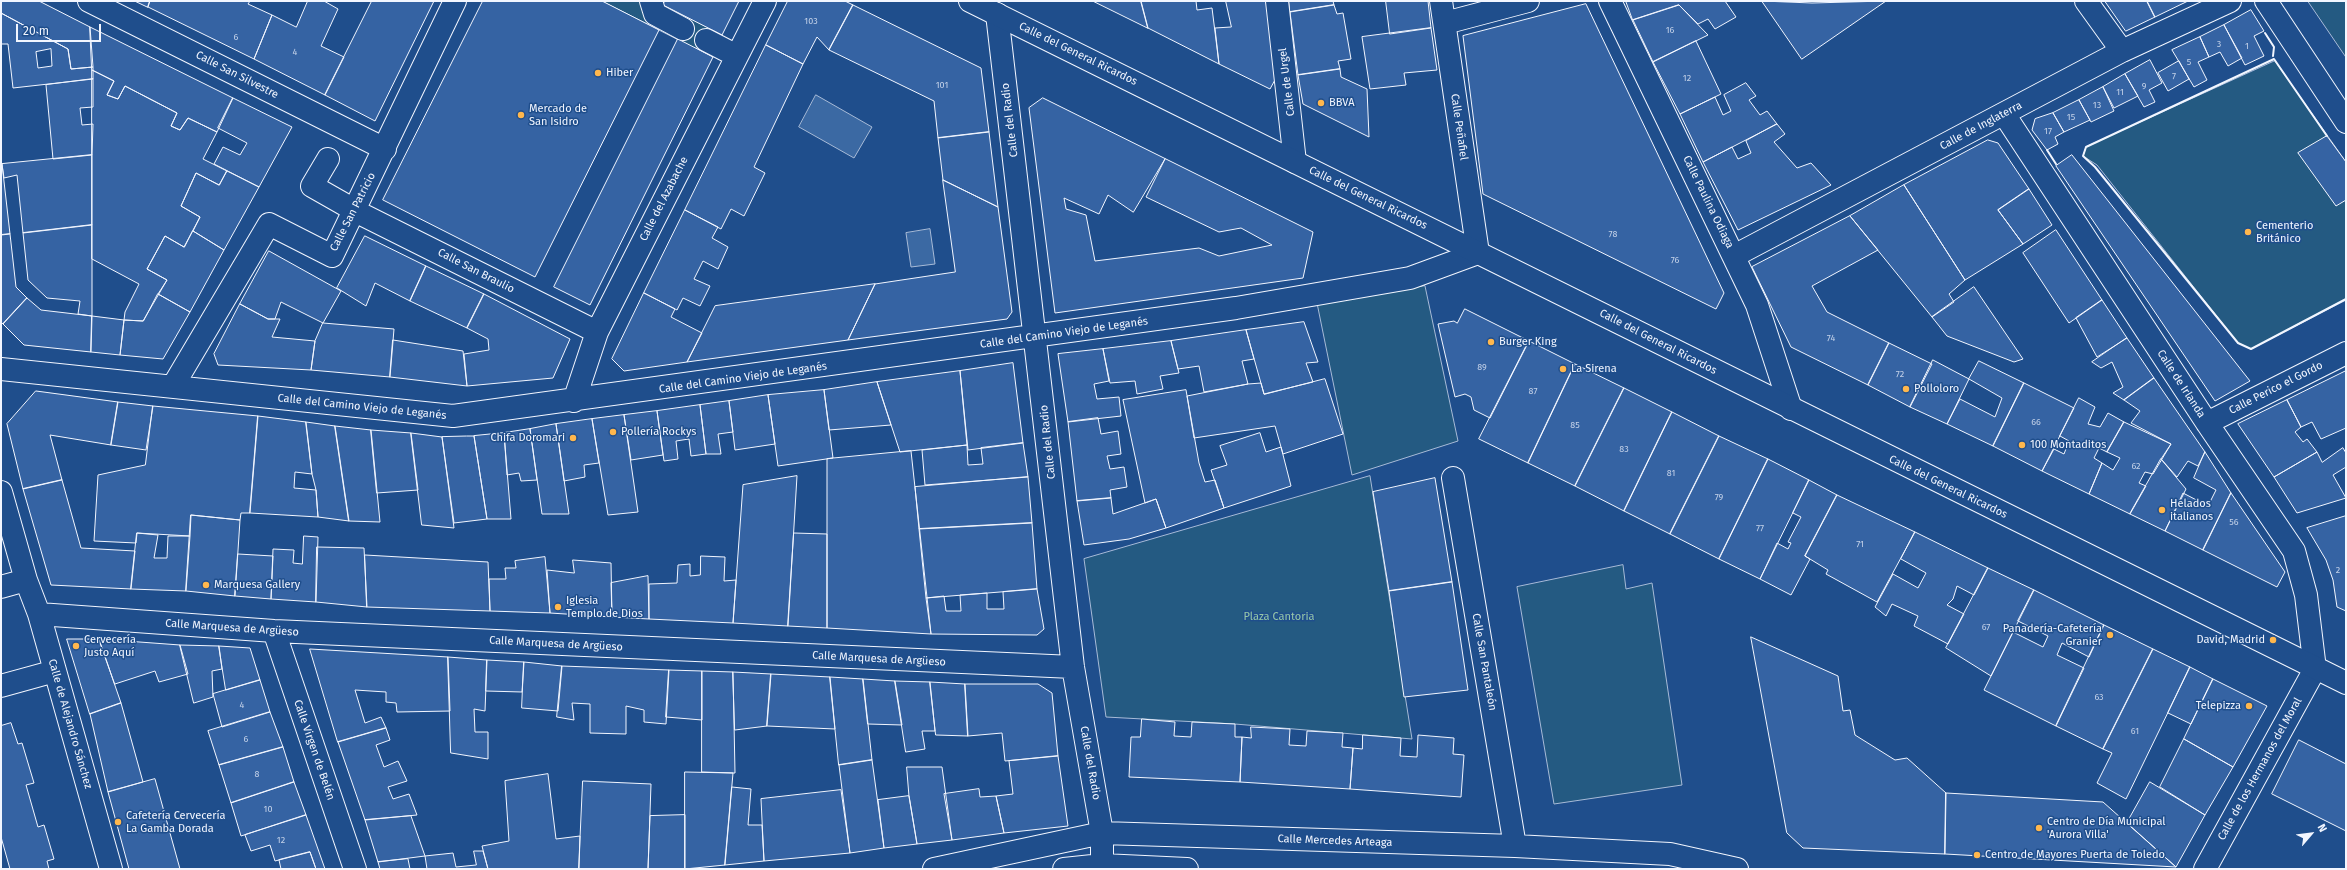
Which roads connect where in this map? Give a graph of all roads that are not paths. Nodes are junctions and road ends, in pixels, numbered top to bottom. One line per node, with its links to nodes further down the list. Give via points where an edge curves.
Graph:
1 (89, 1): 21 (street, Calle San Silvestre)
2 (455, 1): 21 (street, Calle San Patricio)
3 (652, 1): 15 (street, via 655,14)
4 (765, 1): 18 (street, Calle del Azabache)
5 (970, 1): 13 (street, Calle del General Ricardos)
6 (1277, 1): 23 (street, Calle de Urgel)
7 (1441, 1): 14 (street, Calle Peñafiel)
8 (1528, 1): 14 (street)
9 (1610, 1): 26 (street, Calle Paulina Odiaga)
10 (2086, 1): 17 (street)
11 (2230, 1): 17 (street, Calle de Inglaterra)
12 (2266, 1): 20 (street)
13 (997, 14): 23 (street, Calle del General Ricardos); 28 (street, Calle del Radio)
14 (1445, 23): 25 (street, Calle Peñafiel)
15 (683, 29)
16 (706, 40): 18 (street)
17 (2122, 51): 19 (street, Calle de Inglaterra)
18 (737, 56): 27 (street, Calle del Azabache)
19 (2004, 114): 26 (street, Calle de Inglaterra); 34 (street, Calle de Irlanda)
20 (2346, 122)
21 (385, 149): 24 (street, Calle San Patricio)
22 (328, 159): 24 (street, Calle San Braulio, via 312,186)
23 (1295, 162): 25 (street, Calle del General Ricardos)
24 (356, 211): 27 (street, Calle San Braulio); 31 (street, Calle San Patricio, via 332,256 269,224)
25 (1478, 253): 28 (street, Calle del Camino Viejo de Leganés, via 1410,278 1236,308); 33 (street, Calle del General Ricardos)
26 (1734, 256): 33 (street, Calle Paulina Odiaga, via 1757,304)
27 (597, 332): 32 (street, Calle del Azabache)
28 (1036, 338): 32 (street, Calle del Camino Viejo de Leganés); 41 (street, Calle del Radio)
29 (2346, 353): 34 (street, Calle Perico el Gordo)
30 (1, 369): 31 (street, Calle del Camino Viejo de Leganés)
31 (173, 386): 32 (street, Calle del Camino Viejo de Leganés, via 453,416)
32 (574, 401)
33 (1791, 409): 42 (street, Calle del General Ricardos)
34 (2207, 423): 42 (street, Calle de Irlanda, via 2294,551 2306,596)
35 (1453, 478): 47 (street, Calle San Pantaleón)
36 (1, 492): 37 (street, Calle de Alejandro Sánchez)
37 (26, 580): 38 (street); 39 (street, Calle de Alejandro Sánchez)
38 (1, 587)
39 (39, 614): 40 (street, Calle Marquesa de Argüeso); 43 (street, Calle de Alejandro Sánchez)
40 (274, 631): 41 (street, Calle Marquesa de Argüeso); 50 (street, Calle Virgen de Belén)
41 (1073, 668): 46 (street, Calle del Radio)
42 (2315, 669): 44 (street, Calle del General Ricardos); 55 (street, Calle de los Hermanos del Moral)
43 (55, 671): 45 (street); 49 (street, Calle de Alejandro Sánchez)
44 (2346, 683)
45 (1, 686)
46 (1102, 833): 47 (street, Calle Mercedes Arteaga); 48 (street, Calle del Radio); 51 (street, Calle Mercedes Arteaga)
47 (1515, 846): 54 (street, Calle Mercedes Arteaga, via 1670,854)
48 (1102, 867): 52 (street); 53 (street)
49 (111, 869)
50 (355, 869)
51 (934, 869)
52 (1064, 869)
53 (1187, 869)
54 (1737, 869)
55 (2205, 869)

